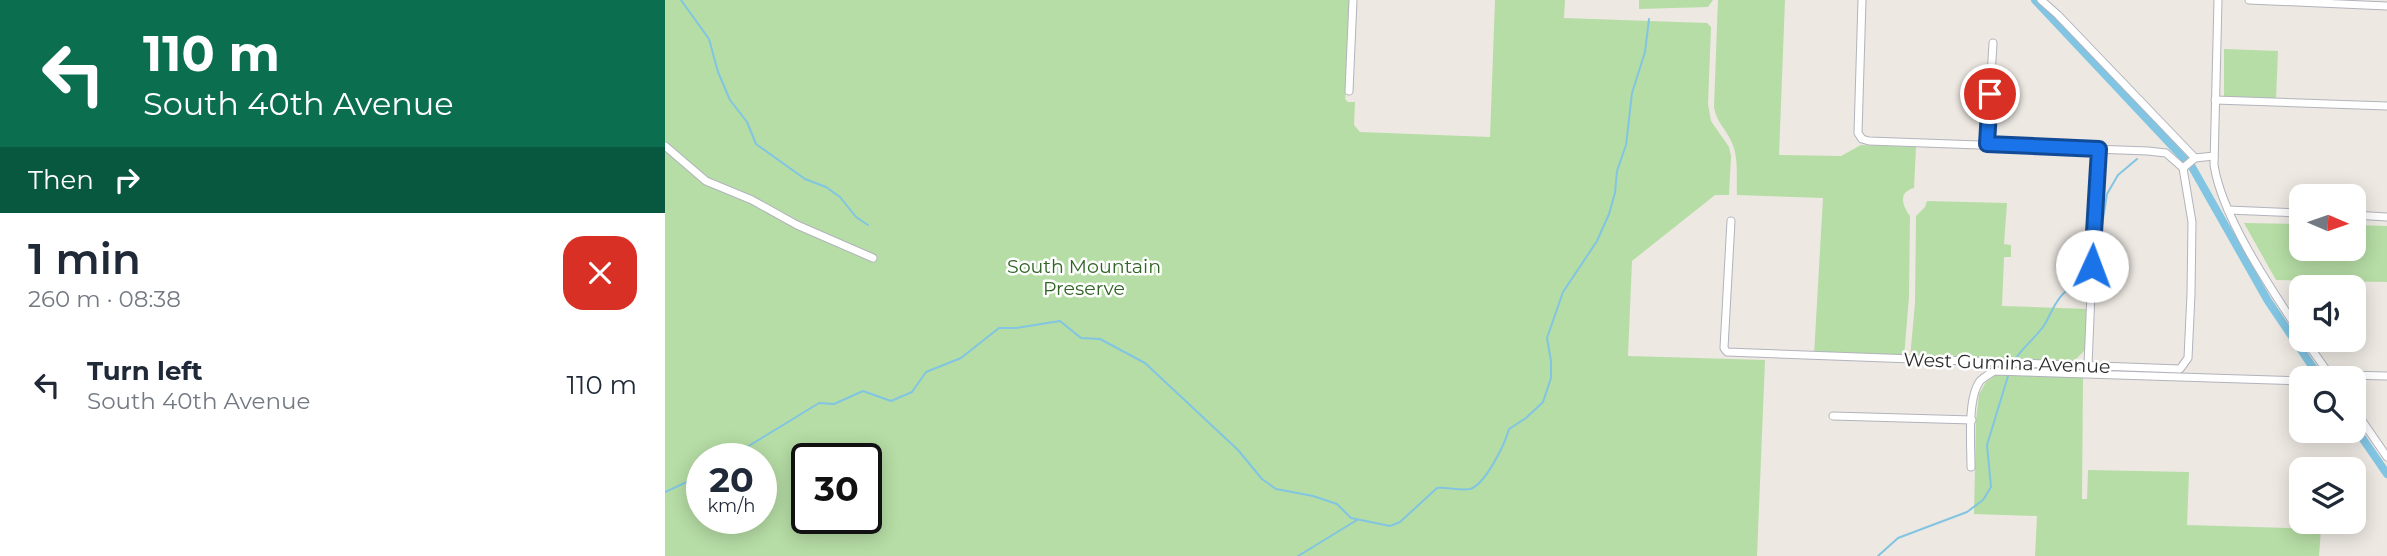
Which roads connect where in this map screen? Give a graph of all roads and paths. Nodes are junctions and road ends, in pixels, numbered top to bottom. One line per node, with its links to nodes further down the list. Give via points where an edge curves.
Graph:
1 (1353, 0): 8 (street)
2 (1862, 0): 11 (street, via 1858,133 1862,139)
3 (2041, 0): 15 (street)
4 (2218, 0): 9 (street)
5 (2249, 0): 6 (street)
6 (2387, 6)
7 (1993, 43): 11 (street)
8 (1349, 91)
9 (2215, 100): 10 (street); 14 (street)
10 (2387, 106)
11 (1987, 144): 13 (street)
12 (665, 146): 22 (street, via 714,186)
13 (2099, 149): 16 (street, via 2166,153); 24 (street)
14 (2214, 156): 15 (street); 17 (street, via 2217,185)
15 (2195, 158): 16 (street)
16 (2184, 166): 24 (street, West Gumina Avenue, via 2192,222 2187,358 2180,369)
17 (2228, 210): 18 (street); 23 (street)
18 (2289, 213)
19 (2366, 215): 20 (street)
20 (2387, 216)
21 (1731, 221): 24 (street, West Gumina Avenue, via 1727,352)
22 (873, 258)
23 (2289, 315)
24 (2088, 365)
25 (2366, 376): 26 (street)
26 (2387, 376)
27 (2289, 381): 29 (street, via 1994,371 1981,379 1975,390)
28 (1833, 416): 29 (street)
29 (1972, 420): 32 (street)
30 (2366, 426): 31 (street)
31 (2387, 457)
32 (1971, 467)

